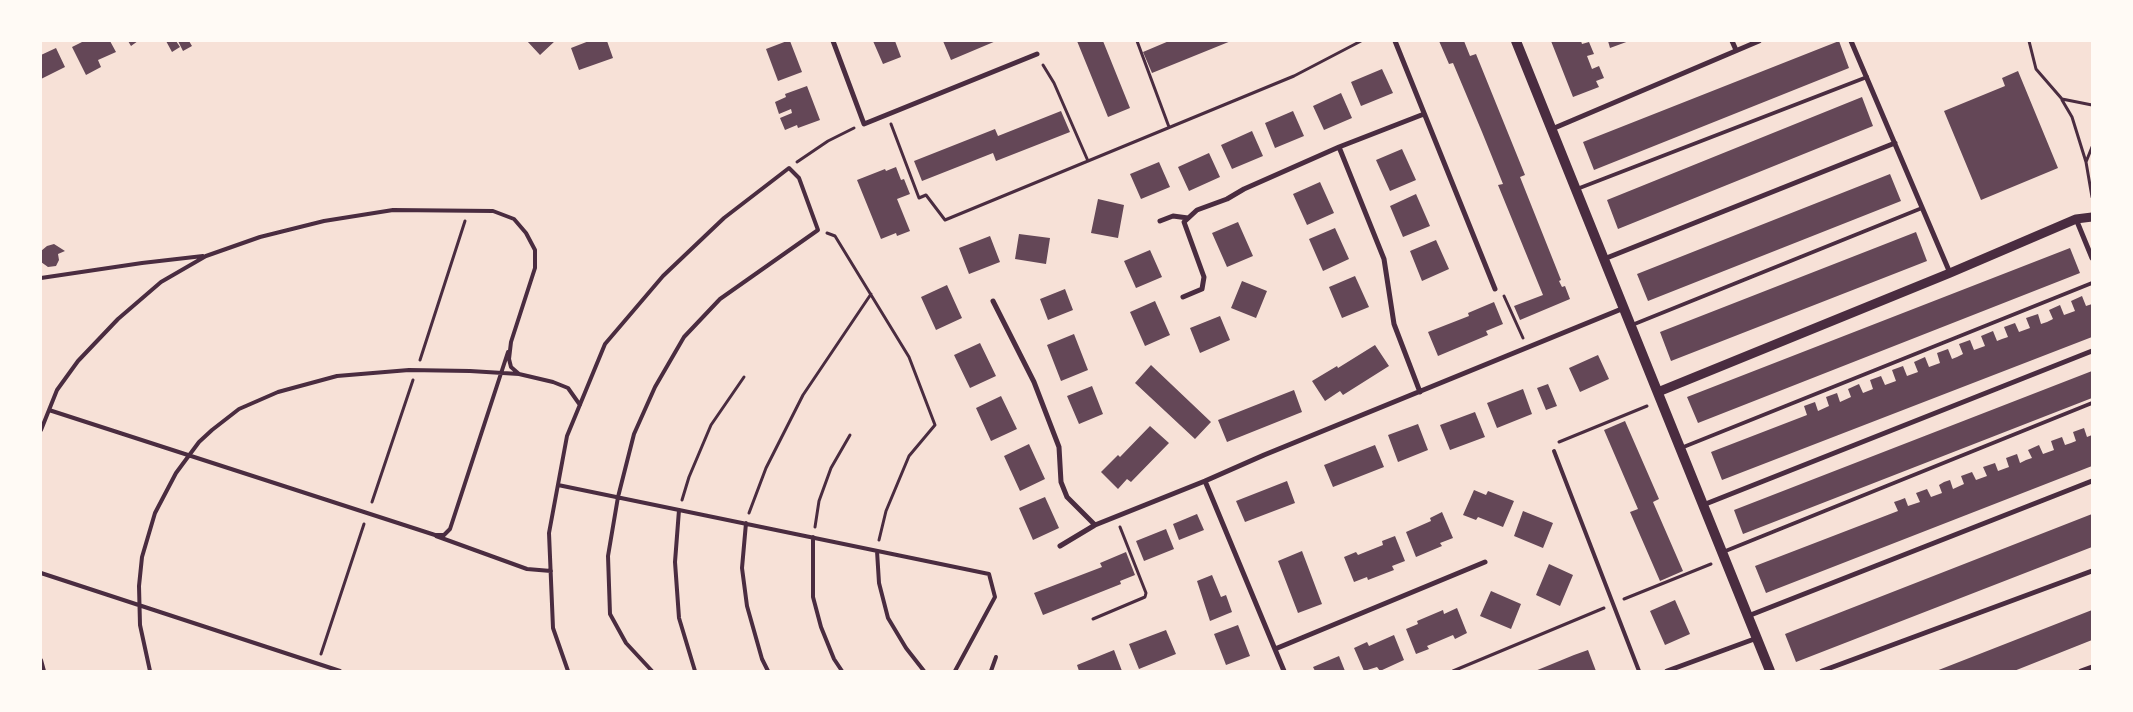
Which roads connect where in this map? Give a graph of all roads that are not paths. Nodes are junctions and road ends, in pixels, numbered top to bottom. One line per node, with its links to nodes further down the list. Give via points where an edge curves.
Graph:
1 (833, 41): 8 (street, via 864,124)
2 (1395, 41): 10 (street)
3 (1516, 41): 11 (main road)
4 (1732, 41): 7 (street)
5 (1759, 41): 7 (street)
6 (1851, 41): 9 (street)
7 (1736, 50): 11 (street)
8 (1037, 54)
9 (1867, 78): 12 (street); 14 (lane)
10 (1424, 114): 13 (street); 26 (street)
11 (1551, 129): 14 (main road)
12 (1895, 143): 15 (street); 22 (street)
13 (1339, 147): 17 (street, via 1197,210); 35 (street, via 1384,258 1394,324)
14 (1576, 190): 22 (main road)
15 (1922, 208): 23 (street); 30 (lane)
16 (2092, 217): 18 (street)
17 (1188, 218): 19 (street, via 1173,216); 27 (street, via 1184,222 1204,277 1202,289)
18 (2076, 219): 21 (street); 23 (street)
19 (1160, 221)
20 (206, 256): 24 (lane); 31 (lane, via 260,237 324,221 394,210 493,211 514,219 535,250 535,268); 39 (lane, via 161,282 118,319 78,361 57,390)
21 (2092, 258)
22 (1604, 259): 29 (main road)
23 (1950, 274): 36 (street)
24 (41, 278)
25 (2092, 283): 41 (lane)
26 (1495, 289)
27 (1183, 298)
28 (993, 301): 51 (street, via 1034,382 1059,447 1061,482 1067,497)
29 (1624, 308): 30 (main road); 35 (street)
30 (1631, 325): 36 (main road)
31 (511, 342): 33 (lane); 34 (lane, via 511,368)
32 (2092, 351): 48 (street)
33 (501, 373): 34 (lane); 43 (lane, via 416,370 337,376 278,392 239,409 212,430); 52 (lane, via 450,529 444,535)
34 (520, 374): 38 (lane, via 568,388)
35 (1420, 392): 45 (street)
36 (1659, 396): 41 (main road)
37 (2092, 403): 56 (lane)
38 (580, 405): 46 (lane, via 567,436); 47 (lane, via 606,344 664,276 724,218 789,168 799,178 818,230 720,299 684,338 655,387 634,434)
39 (49, 410): 40 (lane); 43 (lane)
40 (41, 430)
41 (1680, 448): 48 (main road)
42 (1554, 451): 80 (lane)
43 (189, 456): 52 (lane); 61 (lane, via 155,513 142,557)
44 (2092, 481): 62 (street)
45 (1205, 482): 51 (street); 64 (street)
46 (558, 485): 47 (lane); 58 (lane, via 549,533)
47 (618, 497): 49 (lane); 72 (lane, via 608,556 610,614 626,643)
48 (1703, 505): 56 (main road)
49 (679, 510): 50 (lane); 73 (lane, via 675,562 679,618)
50 (746, 523): 53 (lane); 74 (lane, via 742,568 747,606)
51 (1095, 525): 54 (street)
52 (435, 535): 58 (lane, via 527,569)
53 (813, 537): 55 (lane); 75 (lane, via 812,597 821,628)
54 (1060, 546)
55 (877, 551): 76 (lane, via 879,583 888,618); 77 (lane, via 989,574 995,597)
56 (1723, 555): 62 (main road)
57 (1485, 562): 64 (street)
58 (551, 571): 71 (lane, via 553,628)
59 (2092, 571): 83 (street)
60 (41, 573): 61 (lane)
61 (140, 605): 69 (lane, via 140,625); 70 (lane)
62 (1748, 616): 63 (main road)
63 (1757, 638): 81 (street); 82 (main road)
64 (1275, 649): 79 (street)
65 (996, 657): 78 (lane)
66 (41, 660): 68 (lane)
67 (2092, 667): 84 (street)
68 (44, 671)
69 (150, 671)
70 (340, 671)
71 (568, 671)
72 (652, 671)
73 (695, 671)
74 (768, 671)
75 (842, 671)
76 (924, 671)
77 (955, 671)
78 (991, 671)
79 (1284, 671)
80 (1639, 671)
81 (1667, 671)
82 (1770, 671)
83 (1822, 671)
84 (2081, 671)

